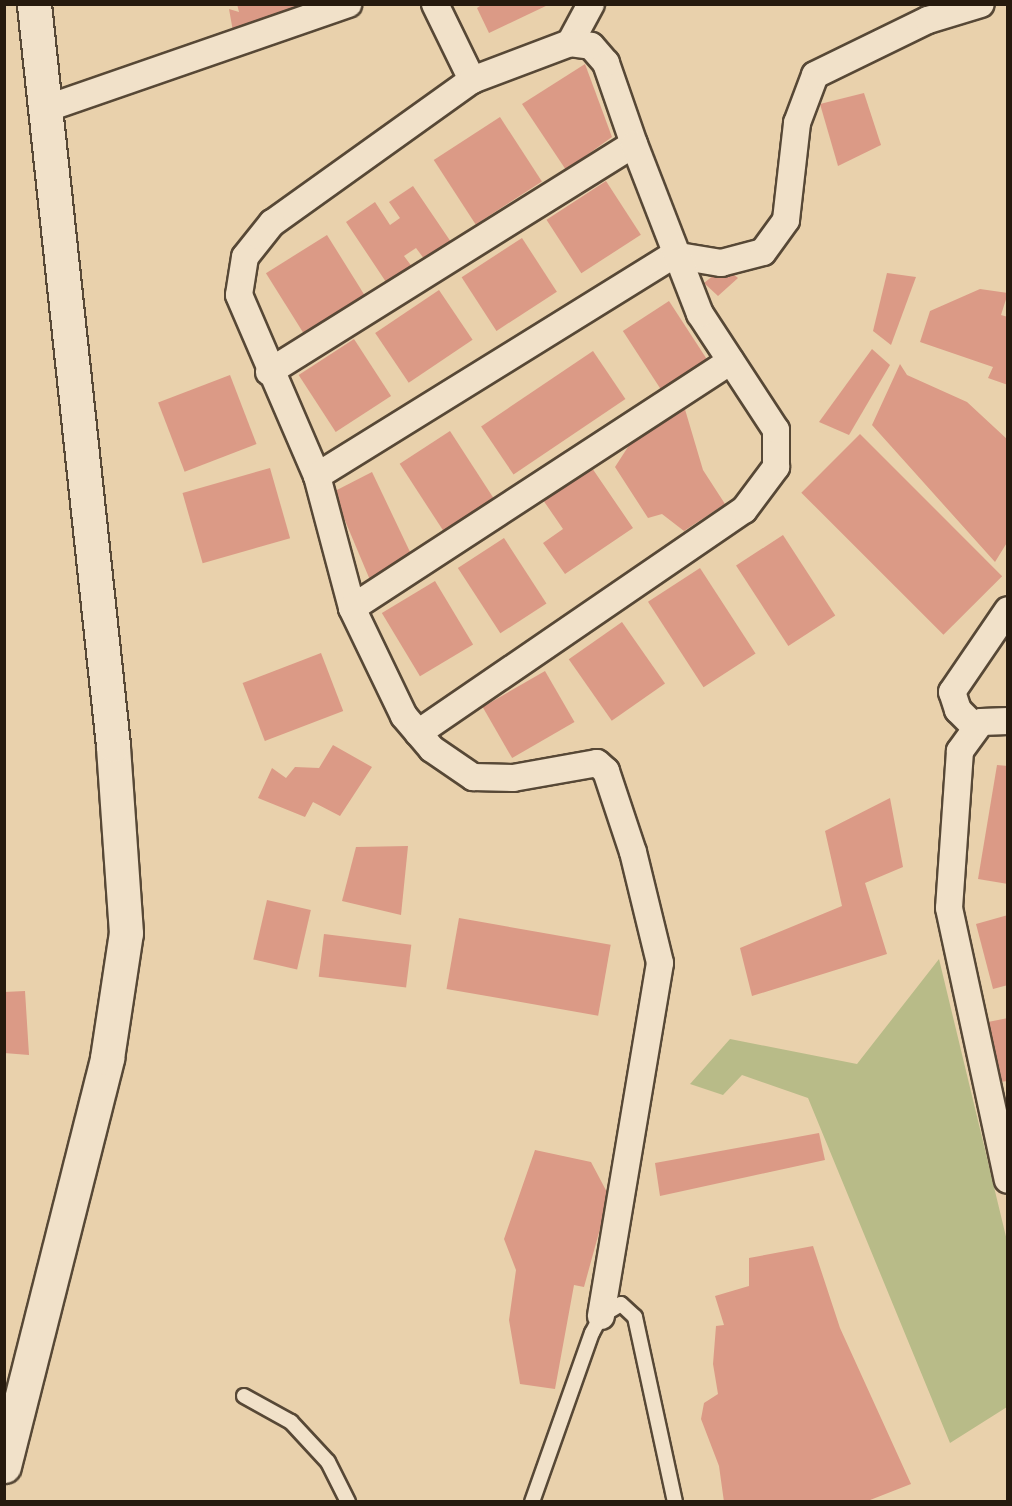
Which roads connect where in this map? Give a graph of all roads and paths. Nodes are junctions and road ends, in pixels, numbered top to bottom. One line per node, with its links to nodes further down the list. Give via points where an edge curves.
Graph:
1 (34, 4): 8 (main road)
2 (348, 4): 8 (street)
3 (435, 4): 7 (street)
4 (591, 4): 6 (street)
5 (981, 4): 10 (street, via 928,20 815,75 797,123 786,220 771,246 733,263)
6 (570, 43): 7 (street); 9 (street, via 591,46 606,63)
7 (472, 80): 12 (street, via 272,223 254,243 238,277 239,295)
8 (45, 109): 22 (main road, via 113,745 126,933 107,1058)
9 (634, 144): 10 (street); 12 (street)
10 (673, 255): 11 (street, via 700,314); 13 (street)
11 (730, 361): 14 (street); 18 (street, via 776,430 780,449 770,483 744,510)
12 (270, 372): 13 (street)
13 (317, 476): 14 (street)
14 (352, 608): 18 (street, via 404,716)
15 (1008, 610): 17 (street, via 952,692 954,704)
16 (1008, 721): 17 (street, via 988,720)
17 (975, 727): 19 (street, via 957,760 949,908 959,975)
18 (418, 733): 20 (street, via 440,756 473,777 513,778 597,763 606,771 633,852 660,963)
19 (1008, 1180)
20 (601, 1316): 24 (lane); 25 (lane, via 621,1304 635,1317)
21 (244, 1396): 23 (lane, via 291,1422 328,1461)
22 (5, 1458)
23 (348, 1502)
24 (532, 1502)
25 (675, 1502)

